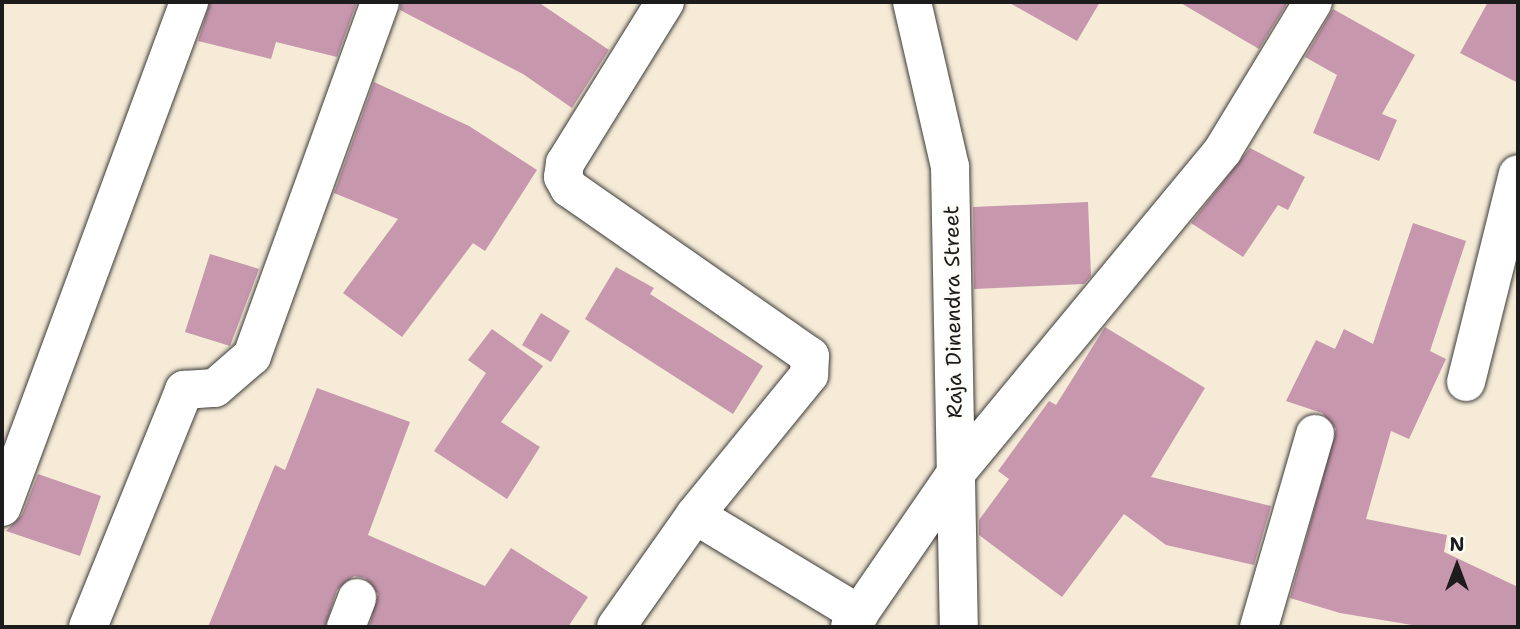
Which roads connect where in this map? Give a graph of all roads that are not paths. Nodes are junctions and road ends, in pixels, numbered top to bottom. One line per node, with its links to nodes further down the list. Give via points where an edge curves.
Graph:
1 (189, 2): 10 (street)
2 (380, 2): 13 (street, via 252,356 215,388 184,390)
3 (665, 2): 11 (street, via 565,163 564,177 569,188 810,356 809,375)
4 (912, 2): 9 (street, Raja Dinendra Street, via 950,167)
5 (1313, 2): 9 (street, via 1223,150)
6 (1518, 174): 7 (street)
7 (1466, 382)
8 (1315, 434): 16 (street)
9 (956, 473): 12 (street); 15 (street, Raja Dinendra Street)
10 (2, 507)
11 (695, 515): 12 (street); 14 (street)
12 (855, 621)
13 (88, 627)
14 (616, 627)
15 (959, 627)
16 (1259, 627)

